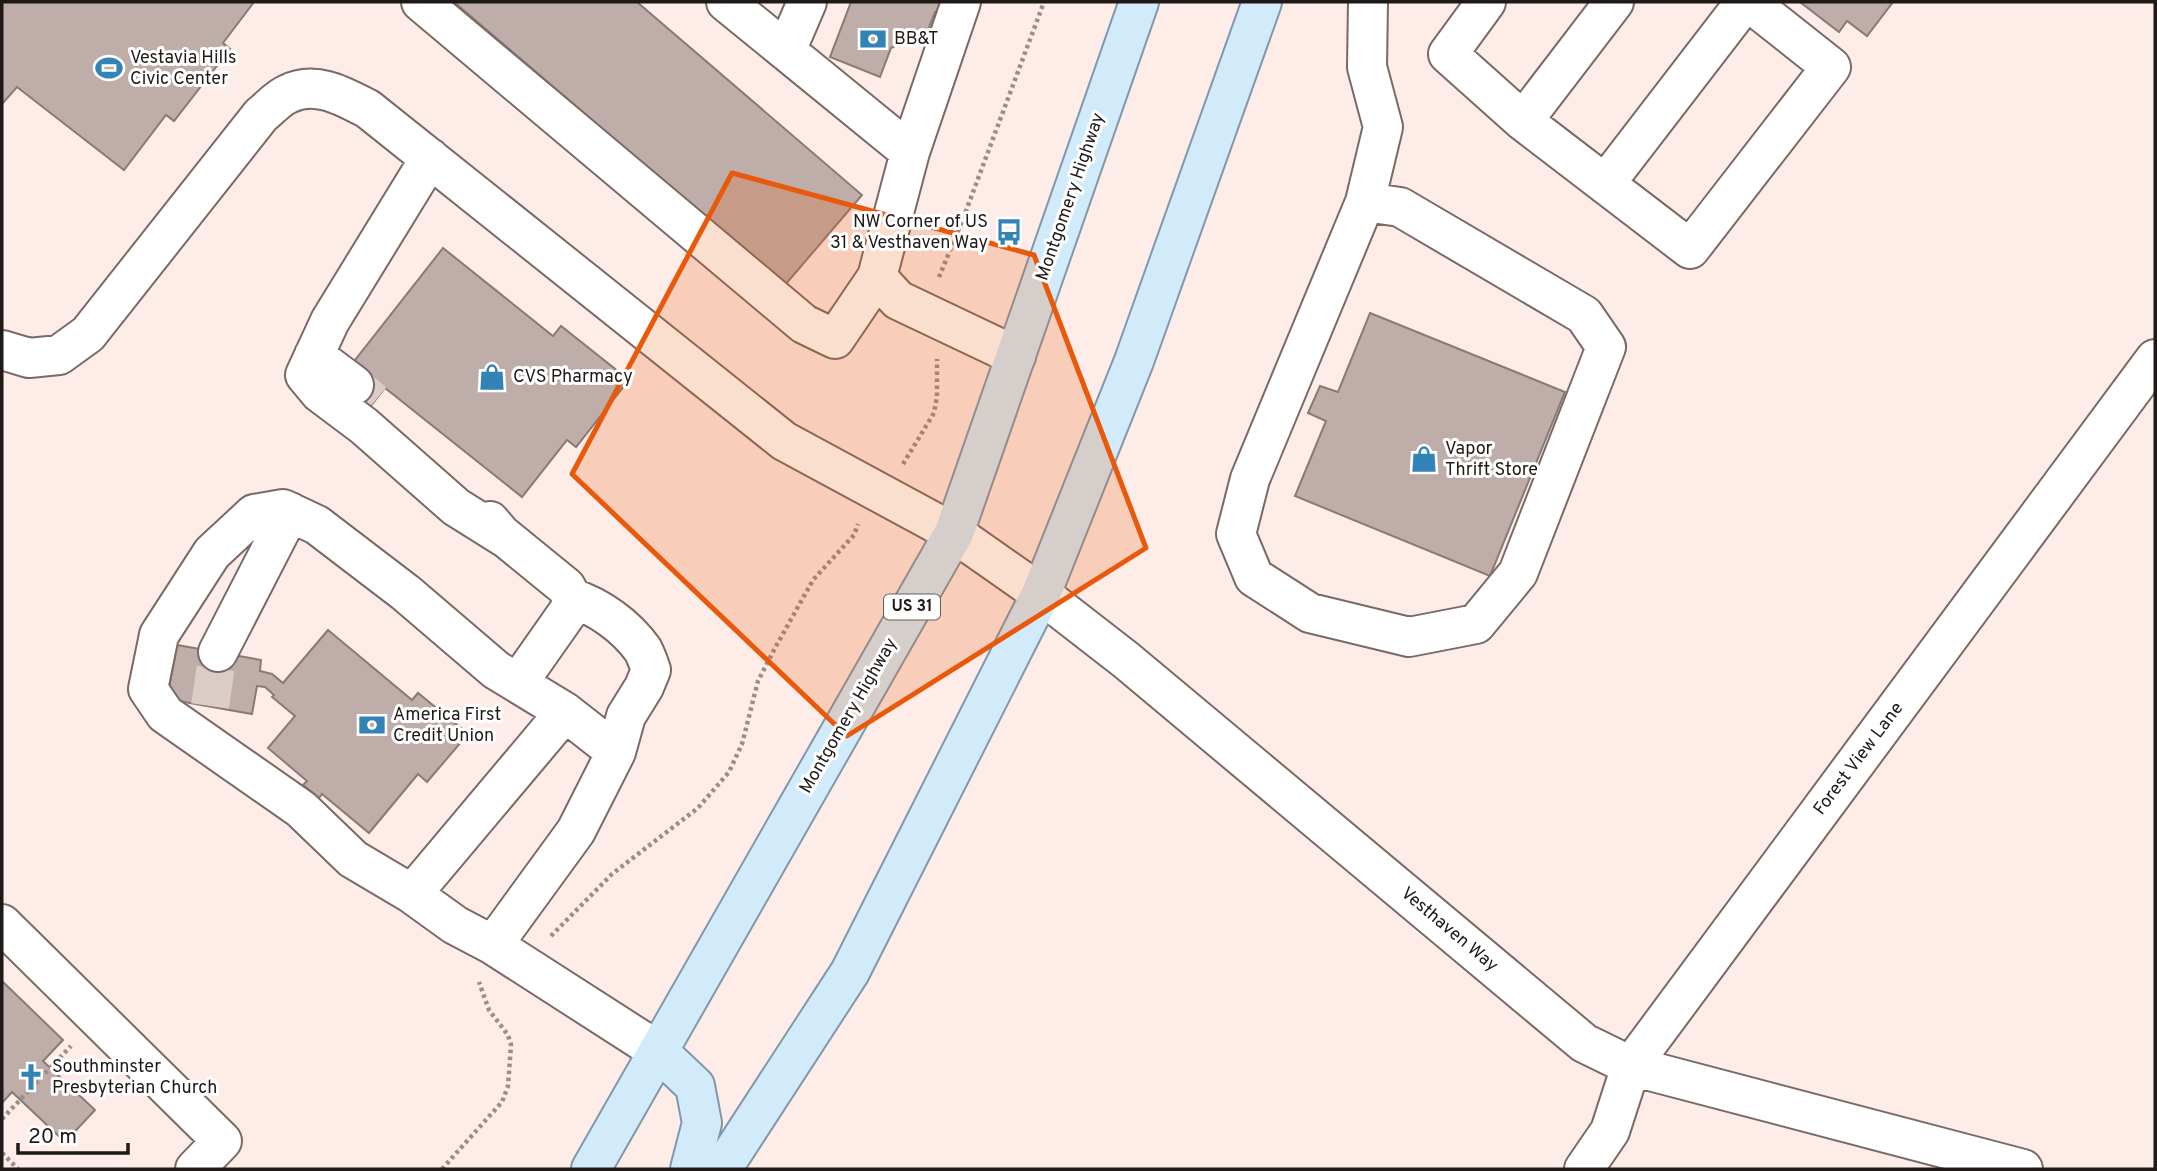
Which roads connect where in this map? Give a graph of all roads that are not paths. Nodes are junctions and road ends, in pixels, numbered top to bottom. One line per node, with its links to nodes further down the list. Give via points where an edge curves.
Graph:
1 (421, 2): 17 (street, via 804,324 835,339)
2 (726, 2): 11 (street)
3 (807, 2): 11 (street)
4 (961, 2): 13 (street)
5 (1139, 2): 20 (main road, Montgomery Highway / US 31)
6 (1262, 2): 25 (main road, via 1134,361)
7 (1368, 2): 16 (street, via 1367,67 1383,127)
8 (1486, 2): 12 (street, via 1448,54)
9 (1614, 2): 12 (street)
10 (1747, 2): 15 (street); 15 (street, via 1831,67 1690,249)
11 (786, 51): 13 (street)
12 (1523, 121): 15 (street)
13 (910, 152): 17 (street)
14 (430, 158): 18 (street, Vesthaven Way, via 368,108 337,93 304,87 285,94 261,115 88,334 58,355 29,358); 19 (street); 23 (street, Vesthaven Way, via 784,441)
15 (1605, 184)
16 (1365, 202): 16 (street, via 1400,207 1584,315 1606,347 1518,573 1476,624 1409,637 1310,614 1254,577 1236,534 1250,479)
17 (877, 277): 20 (street, via 898,300)
18 (2, 350)
19 (314, 355): 24 (street, via 395,419); 24 (street, via 305,375 320,393 456,507)
20 (1016, 356): 23 (main road, Montgomery Highway / US 31)
21 (2155, 359): 35 (street, Forest View Lane)
22 (290, 512): 27 (street); 28 (street, via 317,525); 31 (street, via 254,514 212,553 159,635 148,688 165,714 208,724 352,859)
23 (954, 533): 25 (street, Vesthaven Way); 34 (main road, Montgomery Highway / US 31)
24 (508, 539): 26 (street, via 566,587)
25 (1041, 594): 35 (street, Vesthaven Way, via 1584,1043); 39 (main road, via 850,972)
26 (572, 598): 28 (street, via 570,609); 30 (street, via 601,611 625,631 643,650 651,670 626,716)
27 (218, 652)
28 (518, 683): 29 (street)
29 (565, 712): 30 (street); 31 (street)
30 (616, 752): 33 (street)
31 (412, 894): 33 (street)
32 (2, 925): 36 (street, via 222,1141)
33 (506, 953): 34 (street)
34 (658, 1051): 37 (main road, Montgomery Highway / US 31); 38 (main road, via 695,1086 702,1123)
35 (1631, 1066): 40 (street, Forest View Lane, via 1610,1132); 41 (street, Vesthaven Way)
36 (195, 1169)
37 (591, 1169)
38 (690, 1169)
39 (722, 1169)
40 (1584, 1169)
41 (2023, 1169)

